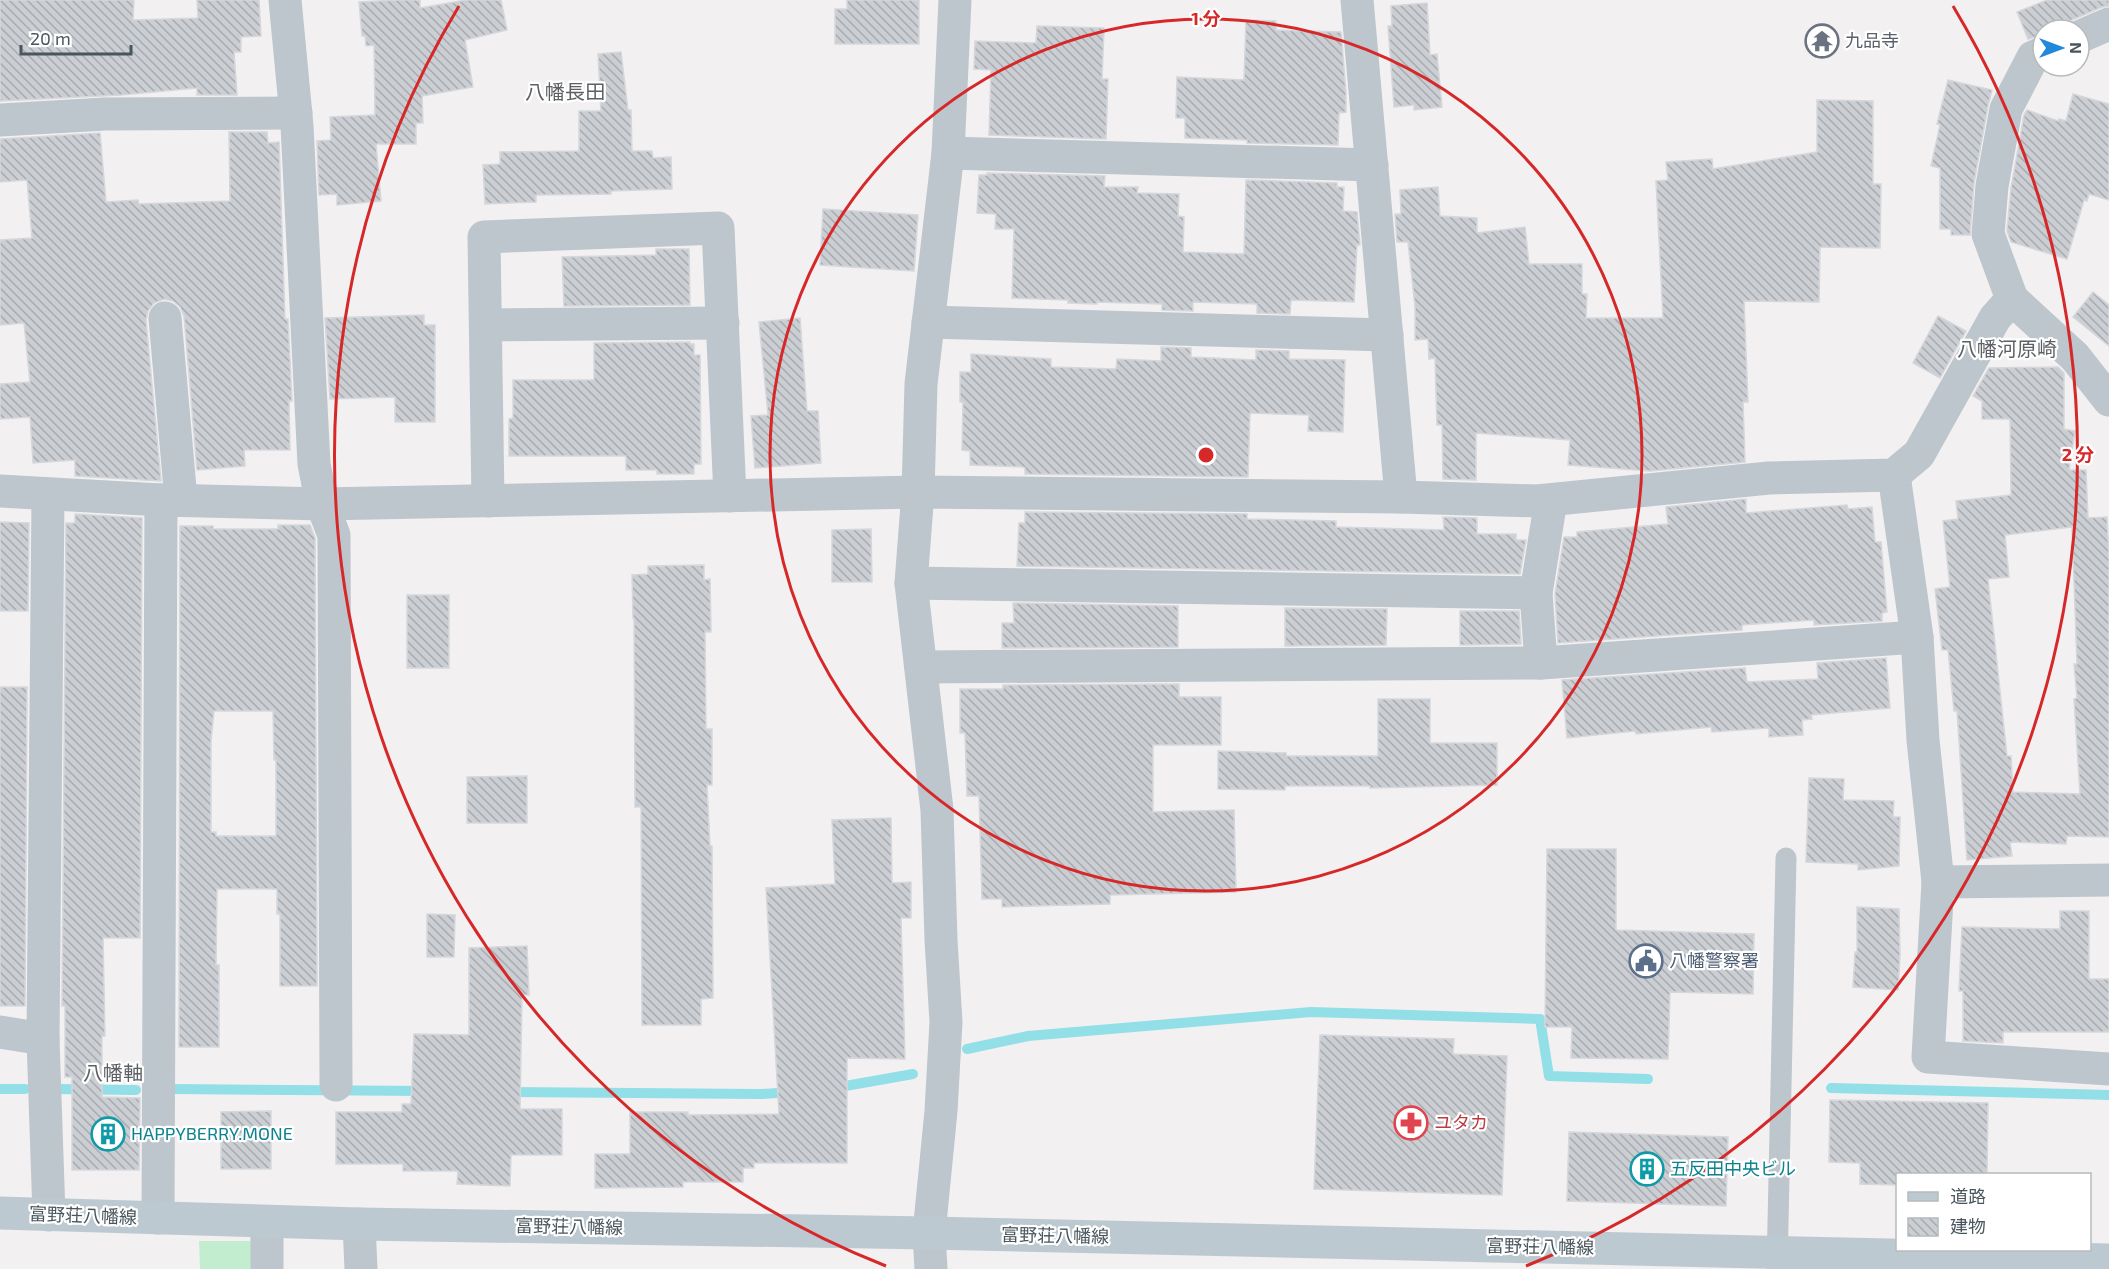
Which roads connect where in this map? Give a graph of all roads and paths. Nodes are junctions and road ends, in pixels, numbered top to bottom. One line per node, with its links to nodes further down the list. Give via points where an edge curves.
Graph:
1 (285, 0): 7 (street)
2 (955, 0): 9 (street)
3 (1357, 0): 10 (street)
4 (2109, 24): 5 (street)
5 (2091, 32)
6 (2031, 61): 11 (street, via 2006,110 1988,234)
7 (296, 113): 8 (street, via 105,114); 27 (street, via 314,464)
8 (0, 120)
9 (948, 153): 10 (street); 13 (street)
10 (1372, 165): 16 (street)
11 (2012, 299): 17 (street, via 2075,357); 18 (street, via 1995,318 1919,454)
12 (165, 318): 24 (street)
13 (928, 322): 16 (street); 20 (street, via 921,384)
14 (723, 323): 15 (street); 15 (street, via 718,228 484,237); 22 (street)
15 (486, 325): 26 (street)
16 (1387, 335): 23 (street)
17 (2109, 400)
18 (1894, 475): 25 (street, via 1769,478); 30 (street)
19 (0, 491): 21 (street)
20 (918, 492): 22 (street); 23 (street); 28 (street)
21 (48, 495): 24 (street); 37 (street)
22 (730, 496): 26 (street)
23 (1401, 497): 25 (street)
24 (171, 500): 27 (street); 42 (street)
25 (1551, 500): 29 (street)
26 (488, 501): 27 (street)
27 (322, 504): 39 (street, via 334,535)
28 (911, 583): 29 (street); 32 (street)
29 (1536, 592): 31 (street)
30 (1917, 637): 31 (street); 35 (street)
31 (1540, 663): 32 (street)
32 (921, 667): 45 (street, via 938,810 946,1022)
33 (1786, 858): 47 (lane)
34 (2109, 880): 35 (street)
35 (1938, 882): 38 (street, via 1928,1057)
36 (0, 1032): 37 (street)
37 (43, 1039): 41 (street)
38 (2109, 1069)
39 (336, 1085)
40 (0, 1213): 41 (main road, 富野荘八幡線)
41 (50, 1215): 42 (main road, 富野荘八幡線)
42 (158, 1218): 43 (main road, 富野荘八幡線)
43 (267, 1222): 44 (main road, 富野荘八幡線); 48 (street)
44 (359, 1224): 45 (main road, 富野荘八幡線); 49 (street)
45 (929, 1233): 47 (main road, 富野荘八幡線); 50 (street)
46 (2109, 1260): 47 (main road, 富野荘八幡線)
47 (1777, 1261)
48 (267, 1269)
49 (361, 1269)
50 (931, 1269)

